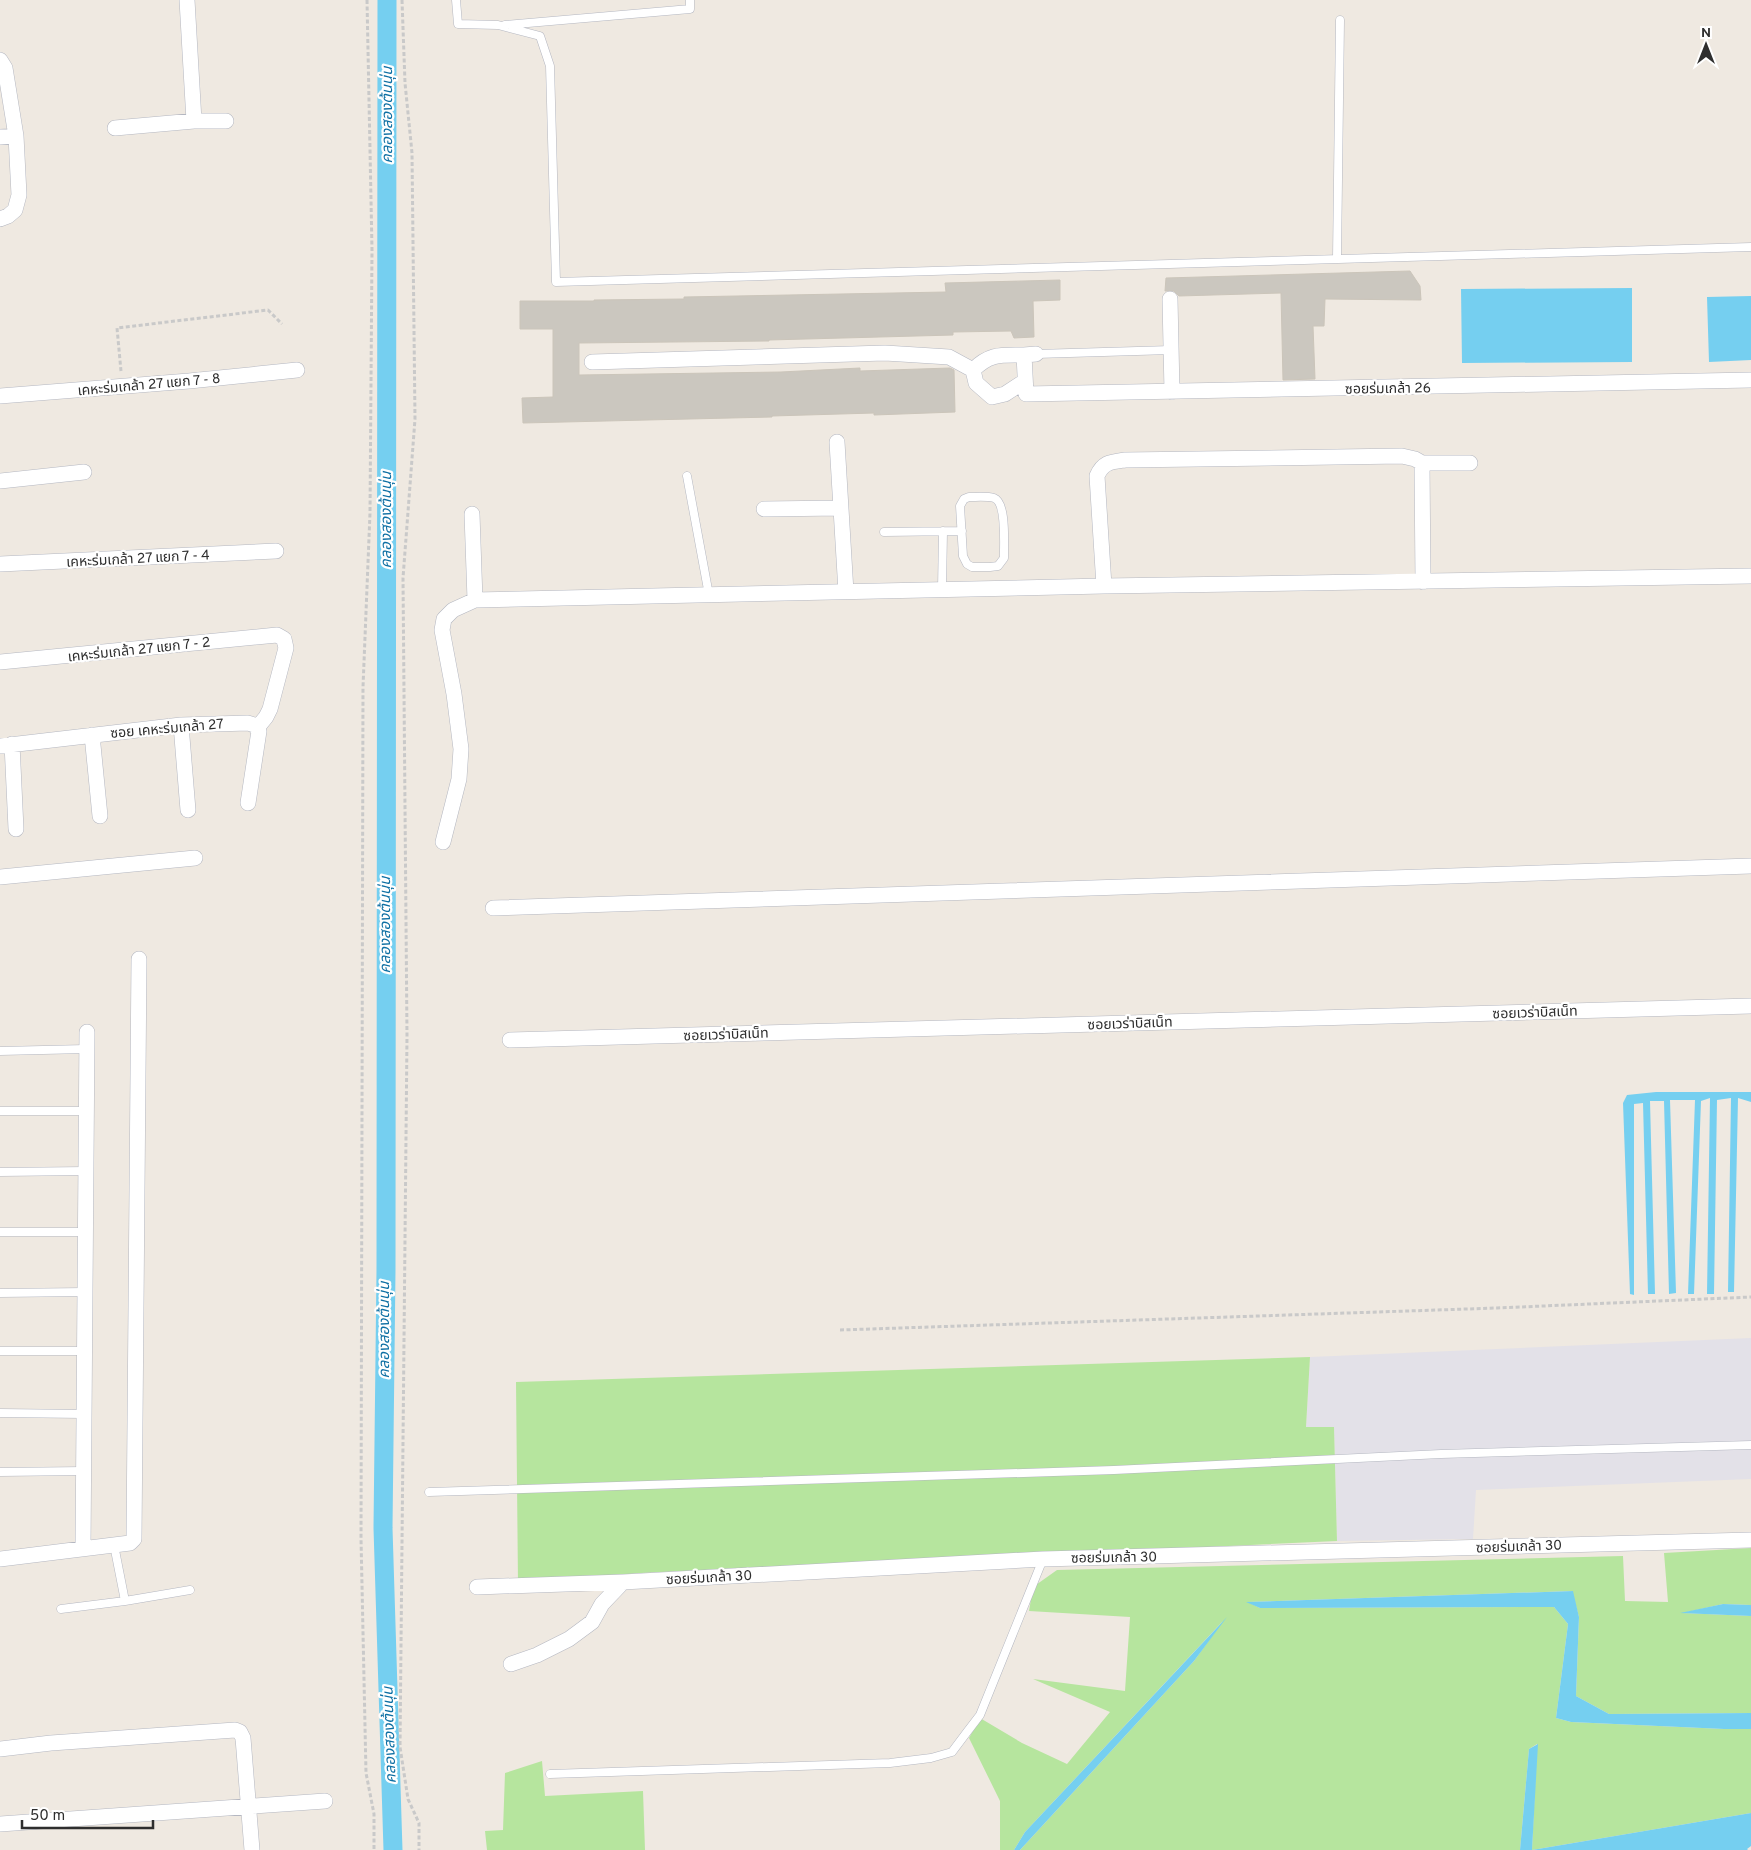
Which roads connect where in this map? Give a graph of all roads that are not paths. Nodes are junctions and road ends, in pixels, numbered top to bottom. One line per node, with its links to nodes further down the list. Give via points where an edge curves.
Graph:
1 (187, 0): 8 (street)
2 (456, 0): 5 (lane, via 458,24)
3 (690, 0): 5 (lane, via 690,9)
4 (1340, 20): 14 (lane)
5 (498, 25): 14 (lane, via 540,36 550,66 556,282)
6 (0, 60): 10 (street, via 5,68)
7 (226, 121): 8 (street)
8 (194, 122): 9 (street)
9 (115, 128)
10 (16, 136): 11 (street); 12 (street, via 19,195 15,210)
11 (0, 137)
12 (0, 219)
13 (1751, 247): 14 (lane)
14 (1337, 259)
15 (1170, 299): 16 (street)
16 (1171, 350): 17 (lane); 23 (street)
17 (1030, 355): 20 (street, via 996,355 982,360); 22 (street)
18 (592, 362): 20 (street, via 885,353 949,356)
19 (297, 370): 24 (street, เคหะร่มเกล้า 27 แยก 7 - 8)
20 (973, 370): 22 (street, via 976,383 992,397)
21 (1751, 380): 23 (street, ซอยร่มเกล้า 26)
22 (1026, 388): 23 (street, ซอยร่มเกล้า 26)
23 (1172, 392)
24 (0, 396)
25 (837, 442): 31 (street)
26 (1422, 463): 27 (street); 40 (street); 41 (street, via 1402,456 1109,462 1097,476)
27 (1470, 463)
28 (84, 472): 30 (street)
29 (687, 476): 44 (lane)
30 (0, 481)
31 (841, 508): 32 (street); 43 (street)
32 (764, 509)
33 (472, 514): 45 (street)
34 (943, 531): 35 (lane); 36 (lane); 42 (lane)
35 (962, 531): 35 (lane, via 960,506 964,499 994,498 998,501 1003,512 1002,563 990,567 967,564 963,556)
36 (884, 532)
37 (276, 551): 38 (street, เคหะร่มเกล้า 27 แยก 7 - 4)
38 (0, 564)
39 (1751, 576): 40 (street)
40 (1423, 582): 41 (street)
41 (1104, 586): 42 (street)
42 (942, 590): 43 (street)
43 (846, 592): 44 (street)
44 (710, 595): 45 (street)
45 (476, 600): 55 (street, via 453,610 444,619 442,630 462,748 459,779)
46 (0, 662): 48 (street, เคหะร่มเกล้า 27 แยก 7 - 2, via 277,635 284,639 286,648 270,709)
47 (181, 725): 48 (street, ซอย เคหะร่มเกล้า 27, via 239,722); 49 (street, ซอย เคหะร่มเกล้า 27); 52 (street)
48 (257, 728): 51 (street, via 259,737)
49 (92, 735): 50 (street, ซอย เคหะร่มเกล้า 27); 53 (street)
50 (6, 745): 54 (street)
51 (248, 803)
52 (188, 810)
53 (100, 816)
54 (16, 829)
55 (443, 842)
56 (195, 858): 58 (street)
57 (1751, 866): 59 (street)
58 (0, 877)
59 (493, 908)
60 (139, 959): 83 (street, via 134,1539 130,1543)
61 (1751, 1006): 63 (street, ซอยเวร่าบิสเน็ท)
62 (86, 1032): 64 (street)
63 (510, 1040)
64 (86, 1049): 65 (lane); 67 (street)
65 (0, 1051)
66 (0, 1111): 67 (lane)
67 (86, 1111): 68 (street)
68 (86, 1171): 69 (lane); 71 (street)
69 (0, 1172)
70 (0, 1232): 71 (lane)
71 (85, 1232): 73 (street)
72 (0, 1292): 73 (lane)
73 (85, 1292): 75 (street)
74 (0, 1352): 75 (lane)
75 (84, 1352): 77 (street)
76 (0, 1413): 77 (lane)
77 (84, 1414): 79 (street)
78 (1751, 1445): 81 (lane)
79 (84, 1471): 80 (lane); 84 (street)
80 (0, 1472)
81 (429, 1492)
82 (1751, 1540): 86 (street, ซอยร่มเกล้า 30)
83 (114, 1545): 84 (street); 90 (lane)
84 (83, 1548): 85 (street)
85 (0, 1559)
86 (1043, 1559): 87 (street, ซอยร่มเกล้า 30); 94 (lane, via 980,1715 952,1752 890,1763)
87 (623, 1582): 88 (street, ซอยร่มเกล้า 30); 92 (street, via 602,1604 592,1622 569,1639)
88 (477, 1587)
89 (190, 1590): 90 (lane)
90 (125, 1601): 91 (lane)
91 (62, 1609)
92 (511, 1664)
93 (0, 1749): 96 (street, via 236,1730 242,1738)
94 (550, 1774)
95 (325, 1801): 96 (street)
96 (248, 1807): 97 (street); 98 (street)
97 (0, 1824)
98 (252, 1850)

